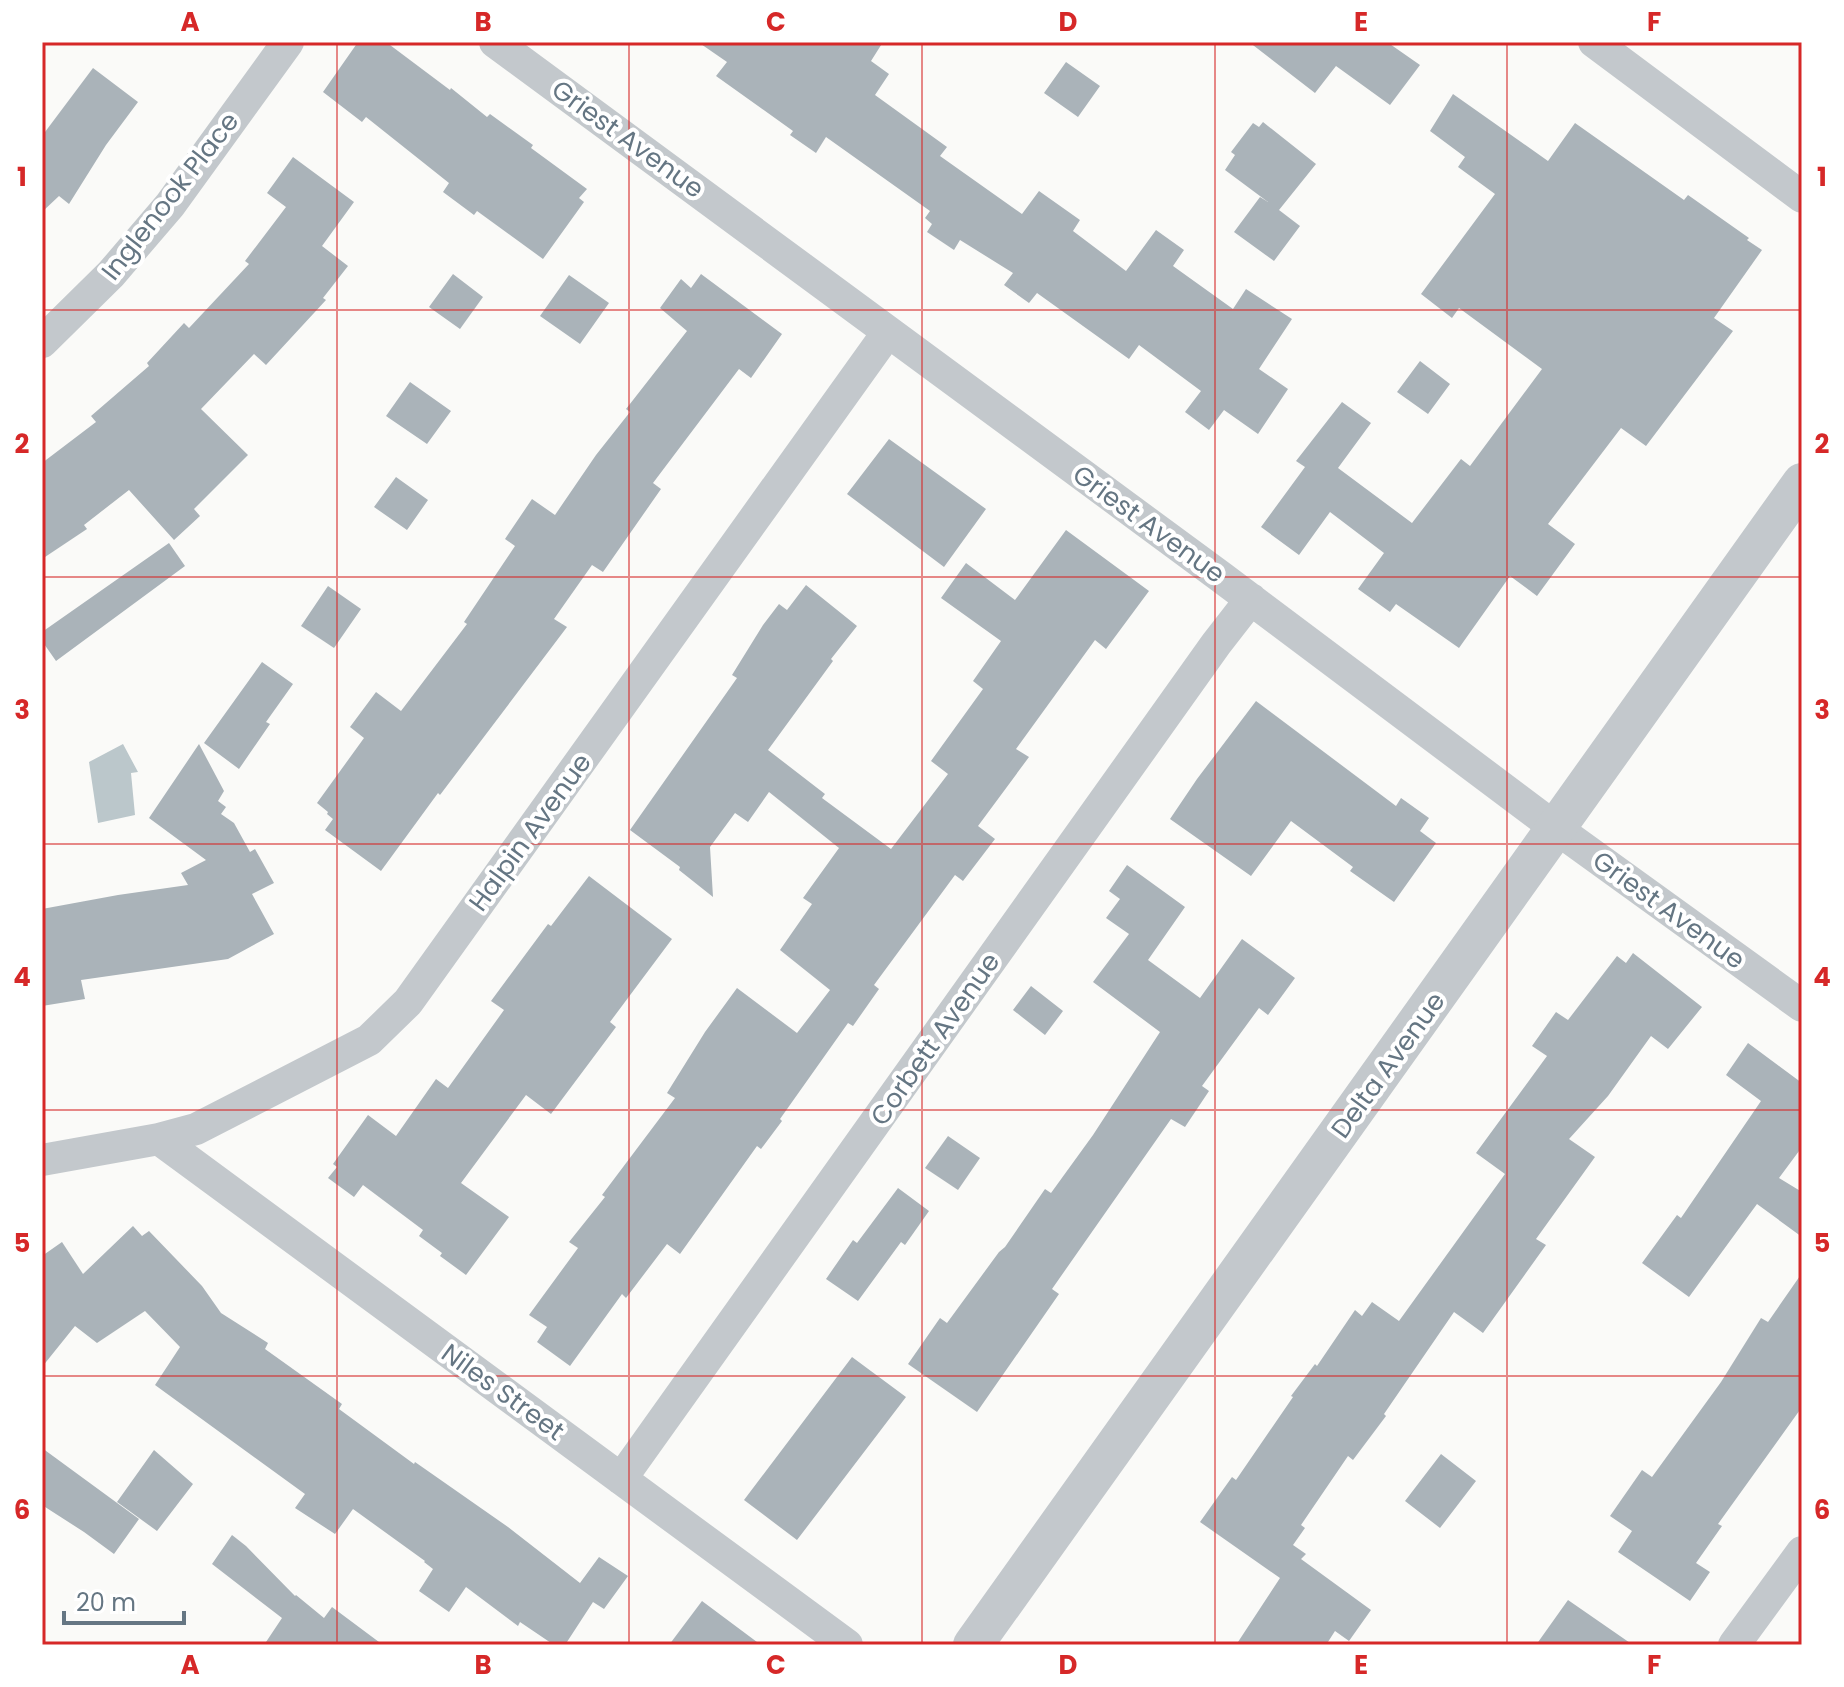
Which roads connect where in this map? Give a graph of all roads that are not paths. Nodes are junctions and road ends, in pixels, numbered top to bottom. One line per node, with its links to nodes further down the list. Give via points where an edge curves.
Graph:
1 (288, 42): 6 (street, Inglenook Place, via 170,205)
2 (495, 42): 5 (street, Griest Avenue)
3 (1594, 42): 4 (street)
4 (1802, 197)
5 (888, 332): 8 (street, Griest Avenue); 11 (street, Halpin Avenue, via 408,1002 369,1040 196,1129)
6 (42, 342)
7 (1802, 483): 9 (street, Delta Avenue)
8 (1251, 599): 9 (street, Griest Avenue); 13 (street, Corbett Avenue)
9 (1557, 829): 10 (street, Griest Avenue); 16 (street, Delta Avenue)
10 (1802, 1006)
11 (159, 1139): 12 (street, Halpin Avenue); 13 (street, Niles Street)
12 (42, 1160)
13 (621, 1479): 15 (street, Niles Street)
14 (1802, 1552): 17 (street)
15 (847, 1645)
16 (973, 1645)
17 (1734, 1645)

